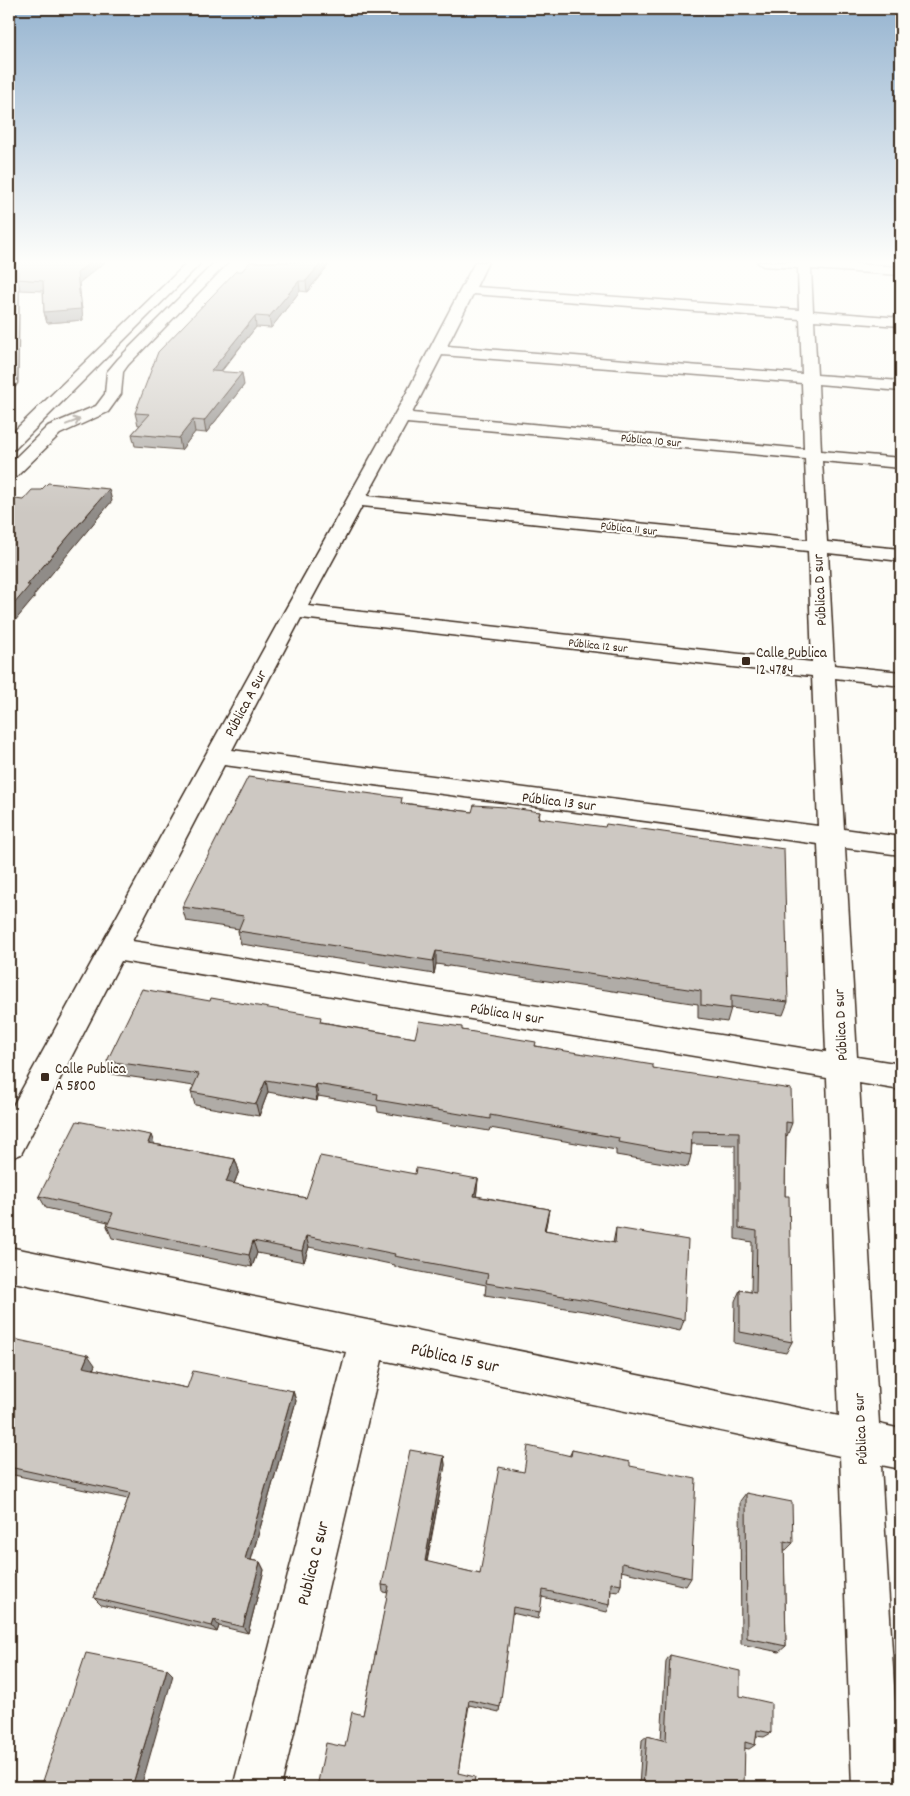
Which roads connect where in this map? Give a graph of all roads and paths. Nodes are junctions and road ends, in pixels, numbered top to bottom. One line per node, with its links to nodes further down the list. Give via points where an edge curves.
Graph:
1 (10, 346): 10 (street)
2 (110, 346): 7 (street)
3 (139, 346): 8 (street)
4 (441, 346): 6 (street, Pública A Sur)
5 (807, 346): 9 (street, Pública D sur)
6 (439, 350): 9 (street); 12 (street, Pública A Sur)
7 (84, 371): 8 (street); 14 (street)
8 (115, 372): 15 (street, one-way to 8, via 102,409 113,394)
9 (809, 379): 11 (street); 17 (street, Pública D sur)
10 (9, 383)
11 (901, 386)
12 (400, 417): 17 (street, Pública 10 sur); 20 (street, Pública A Sur)
13 (9, 420): 14 (street)
14 (25, 430): 15 (street); 16 (street)
15 (46, 436): 19 (street)
16 (9, 445)
17 (813, 455): 18 (street, Pública 10 sur); 21 (street, Pública D sur)
18 (901, 463)
19 (9, 474)
20 (356, 500): 21 (street, Pública 11 sur); 23 (street, Pública A Sur)
21 (817, 547): 22 (street, Pública 11 sur); 24 (street, Pública D sur)
22 (901, 555)
23 (294, 611): 24 (street, Pública 12 sur); 26 (street, Pública A Sur)
24 (823, 670): 25 (street, Pública 12 sur); 27 (street, Pública D sur)
25 (901, 679)
26 (217, 756): 27 (street, Pública 13 sur); 29 (street, Pública A Sur)
27 (831, 837): 28 (street, Pública 13 sur); 30 (street, Pública D sur)
28 (901, 846)
29 (113, 949): 30 (street, Pública 14 sur); 32 (street, Pública A Sur)
30 (842, 1067): 31 (street, Pública 14 sur); 35 (street, Pública D sur)
31 (901, 1077)
32 (9, 1144)
33 (9, 1264): 34 (street, Pública 15 sur)
34 (368, 1338): 35 (street, Pública 15 sur); 37 (street, Publica C sur)
35 (861, 1441): 36 (street, Pública 15 sur); 38 (street, Pública D sur)
36 (901, 1449)
37 (257, 1787)
38 (876, 1787)

